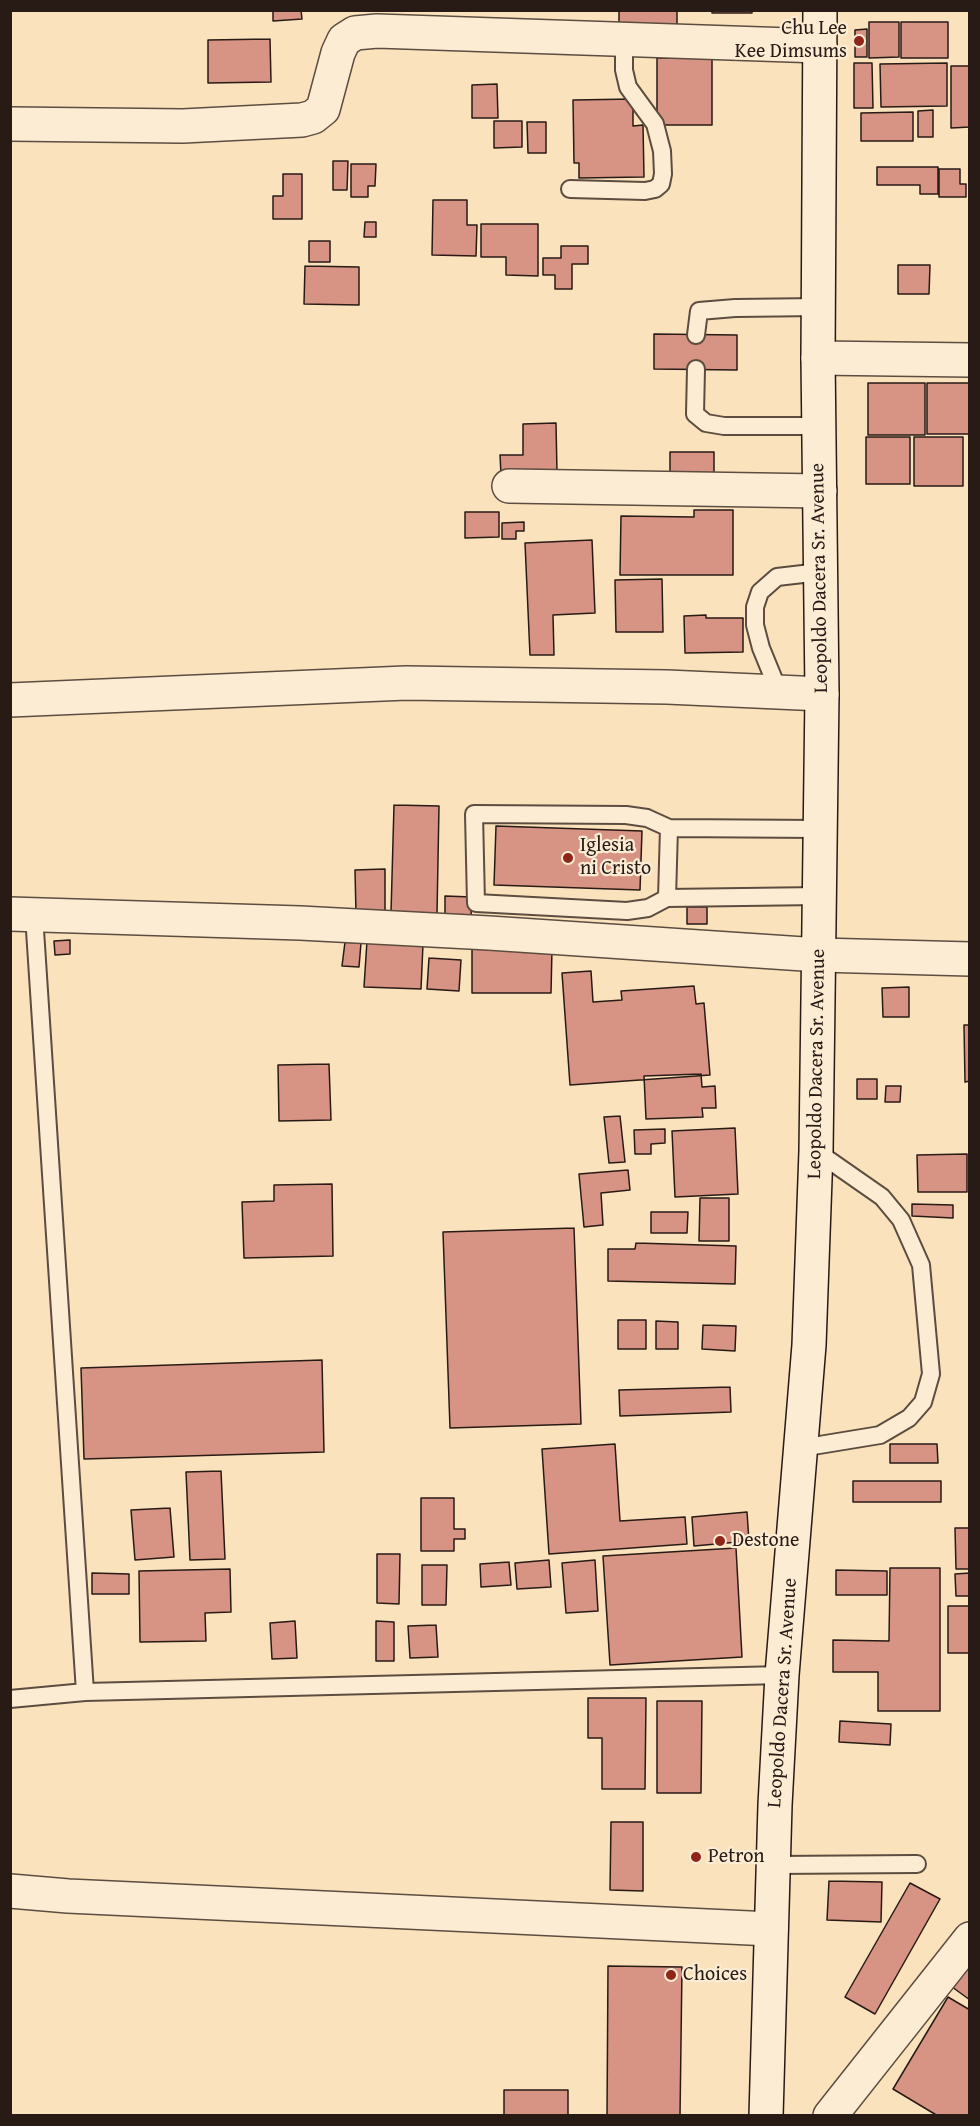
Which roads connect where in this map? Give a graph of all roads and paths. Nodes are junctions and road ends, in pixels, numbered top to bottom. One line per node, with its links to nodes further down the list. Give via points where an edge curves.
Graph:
1 (820, 10): 3 (street, Leopoldo Dacera Sr. Avenue)
2 (624, 39): 3 (street); 4 (street, via 356,33 344,40 338,53 323,109 302,120 183,126); 5 (lane, via 628,87 655,124 662,151 661,184 645,192)
3 (820, 46): 6 (street, Leopoldo Dacera Sr. Avenue)
4 (10, 124)
5 (570, 189)
6 (819, 307): 7 (lane, via 699,311); 8 (street, Leopoldo Dacera Sr. Avenue)
7 (696, 335)
8 (818, 358): 9 (street); 11 (street, Leopoldo Dacera Sr. Avenue)
9 (969, 360)
10 (696, 369): 11 (lane, via 695,414 706,423)
11 (819, 426): 13 (street, Leopoldo Dacera Sr. Avenue)
12 (509, 486): 13 (street)
13 (820, 490): 14 (street, Leopoldo Dacera Sr. Avenue)
14 (820, 572): 15 (lane, via 777,577 760,592 755,625); 16 (street, Leopoldo Dacera Sr. Avenue)
15 (778, 692): 16 (street); 17 (street, via 406,683)
16 (822, 694): 19 (street, Leopoldo Dacera Sr. Avenue)
17 (10, 700)
18 (669, 828): 19 (lane); 21 (lane); 21 (lane, via 647,818 626,815 474,814 476,903 627,910 648,908)
19 (820, 829): 20 (street, Leopoldo Dacera Sr. Avenue)
20 (819, 896): 21 (lane); 23 (street, Leopoldo Dacera Sr. Avenue)
21 (667, 898)
22 (22, 915): 23 (street, via 324,924); 28 (lane)
23 (819, 956): 24 (street); 25 (street, Leopoldo Dacera Sr. Avenue)
24 (969, 958)
25 (816, 1151): 26 (street, Leopoldo Dacera Sr. Avenue); 26 (lane, via 882,1197 901,1220 921,1265 931,1374 923,1402 909,1418 880,1435)
26 (801, 1448): 27 (street, Leopoldo Dacera Sr. Avenue)
27 (782, 1674): 28 (lane); 31 (street, Leopoldo Dacera Sr. Avenue)
28 (85, 1692): 29 (lane)
29 (10, 1699)
30 (917, 1864): 31 (lane)
31 (773, 1865): 33 (street, Leopoldo Dacera Sr. Avenue)
32 (10, 1891): 33 (street)
33 (771, 1929): 35 (street, Leopoldo Dacera Sr. Avenue)
34 (969, 1939): 36 (street)
35 (766, 2115)
36 (830, 2115)

